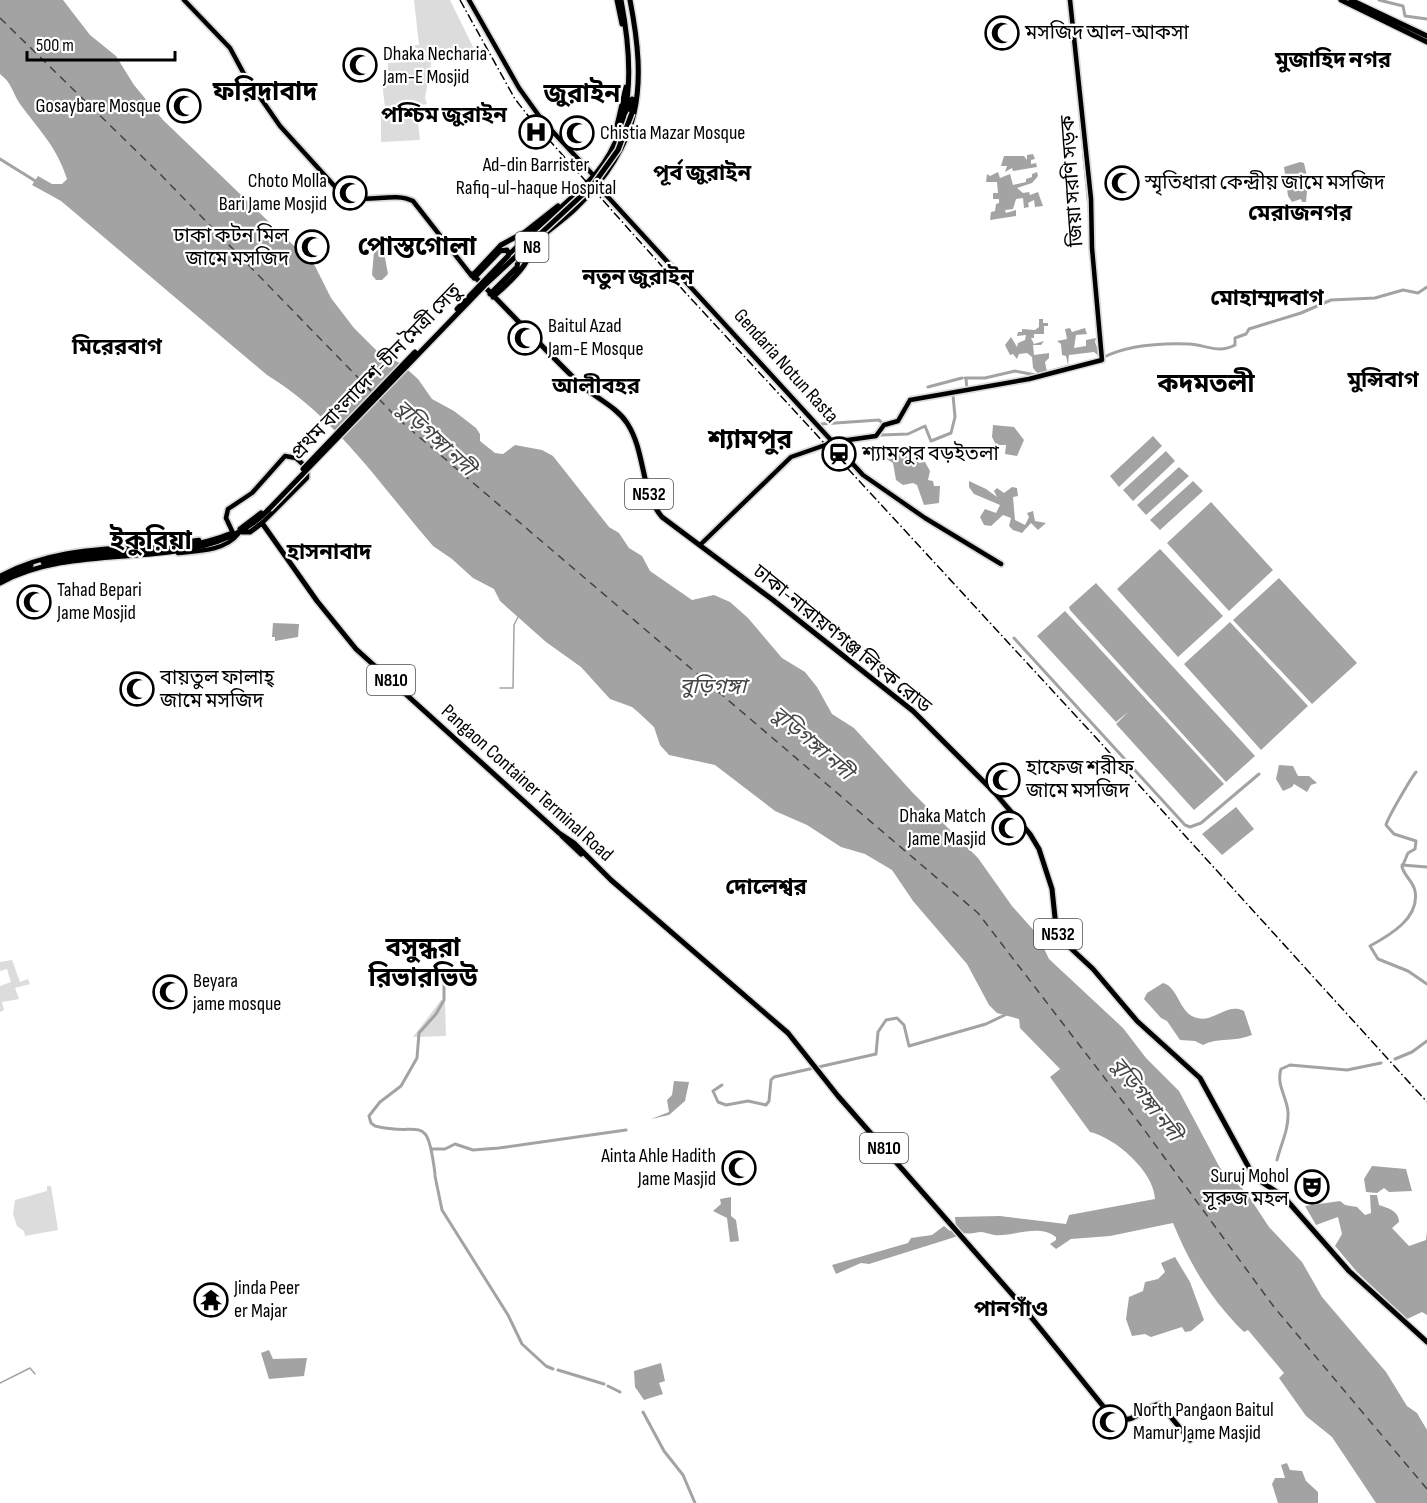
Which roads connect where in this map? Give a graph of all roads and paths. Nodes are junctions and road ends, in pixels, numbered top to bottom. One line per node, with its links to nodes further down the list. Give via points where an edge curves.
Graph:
1 (469, 0): 10 (main road, via 519,88 542,120)
2 (624, 0): 10 (highway, N8, via 630,89 615,141); 11 (highway, N8, via 640,74 636,108 623,146); 14 (highway, N8, bridge, via 637,70 630,113 618,150 599,179)
3 (1070, 0): 18 (main road, জিয়া সরণি সড়ক, via 1091,199 1102,359 1029,379 910,400 898,421 885,424 876,436)
4 (1341, 0): 9 (highway)
5 (1350, 0): 8 (highway)
6 (1356, 0): 8 (highway)
7 (185, 1): 16 (main road, via 230,48 280,126 339,191 351,197 399,197 413,201)
8 (1427, 35)
9 (1427, 42)
10 (594, 176): 11 (main road); 12 (highway, N8)
11 (597, 185): 13 (highway, N8); 18 (main road, Gendaria Notun Rasta)
12 (571, 197): 14 (highway); 16 (highway, N8, via 501,245)
13 (580, 203): 14 (highway); 17 (highway, N8, via 536,243 522,269)
14 (530, 239): 15 (highway, N8, bridge); 16 (highway, via 503,247); 17 (highway, via 520,266)
15 (511, 257): 16 (highway, via 505,249 500,251); 17 (highway, via 518,261 517,267); 21 (highway, N8, bridge, via 268,508)
16 (472, 275): 17 (highway, ঢাকা-নারায়ণগঞ্জ লিংক রোড / N532)
17 (493, 296): 24 (highway, ঢাকা-নারায়ণগঞ্জ লিংক রোড / N532, via 577,381 622,416 639,449 649,493 658,512)
18 (834, 442): 24 (main road, via 791,457); 25 (main road, Gendaria Notun Rasta, via 876,486)
19 (262, 523): 20 (main road, via 307,478 306,467 296,458 285,456 252,493 228,508); 21 (highway, via 250,532); 28 (highway, Pangaon Container Terminal Road / N810, via 356,649 573,849 779,1025 1050,1339 1103,1407 1113,1416)
20 (228, 524): 21 (main road); 22 (main road, via 226,533)
21 (237, 533): 23 (highway, N8); 26 (highway, N8, via 200,548 61,561)
22 (219, 536): 23 (main road); 26 (main road, via 160,545 75,550 35,560)
23 (226, 536): 26 (highway, N8, via 198,543 59,557 28,566)
24 (700, 545): 27 (highway, ঢাকা-নারায়ণগঞ্জ লিংক রোড / N532, via 913,711 995,793 1039,849 1052,889 1056,927 1063,941 1093,969 1137,1021 1200,1078 1254,1177 1283,1196 1349,1271)
25 (1001, 564)
26 (0, 581)
27 (1427, 1342)
28 (1131, 1418): 28 (highway, via 1163,1402 1192,1438 1160,1404)

